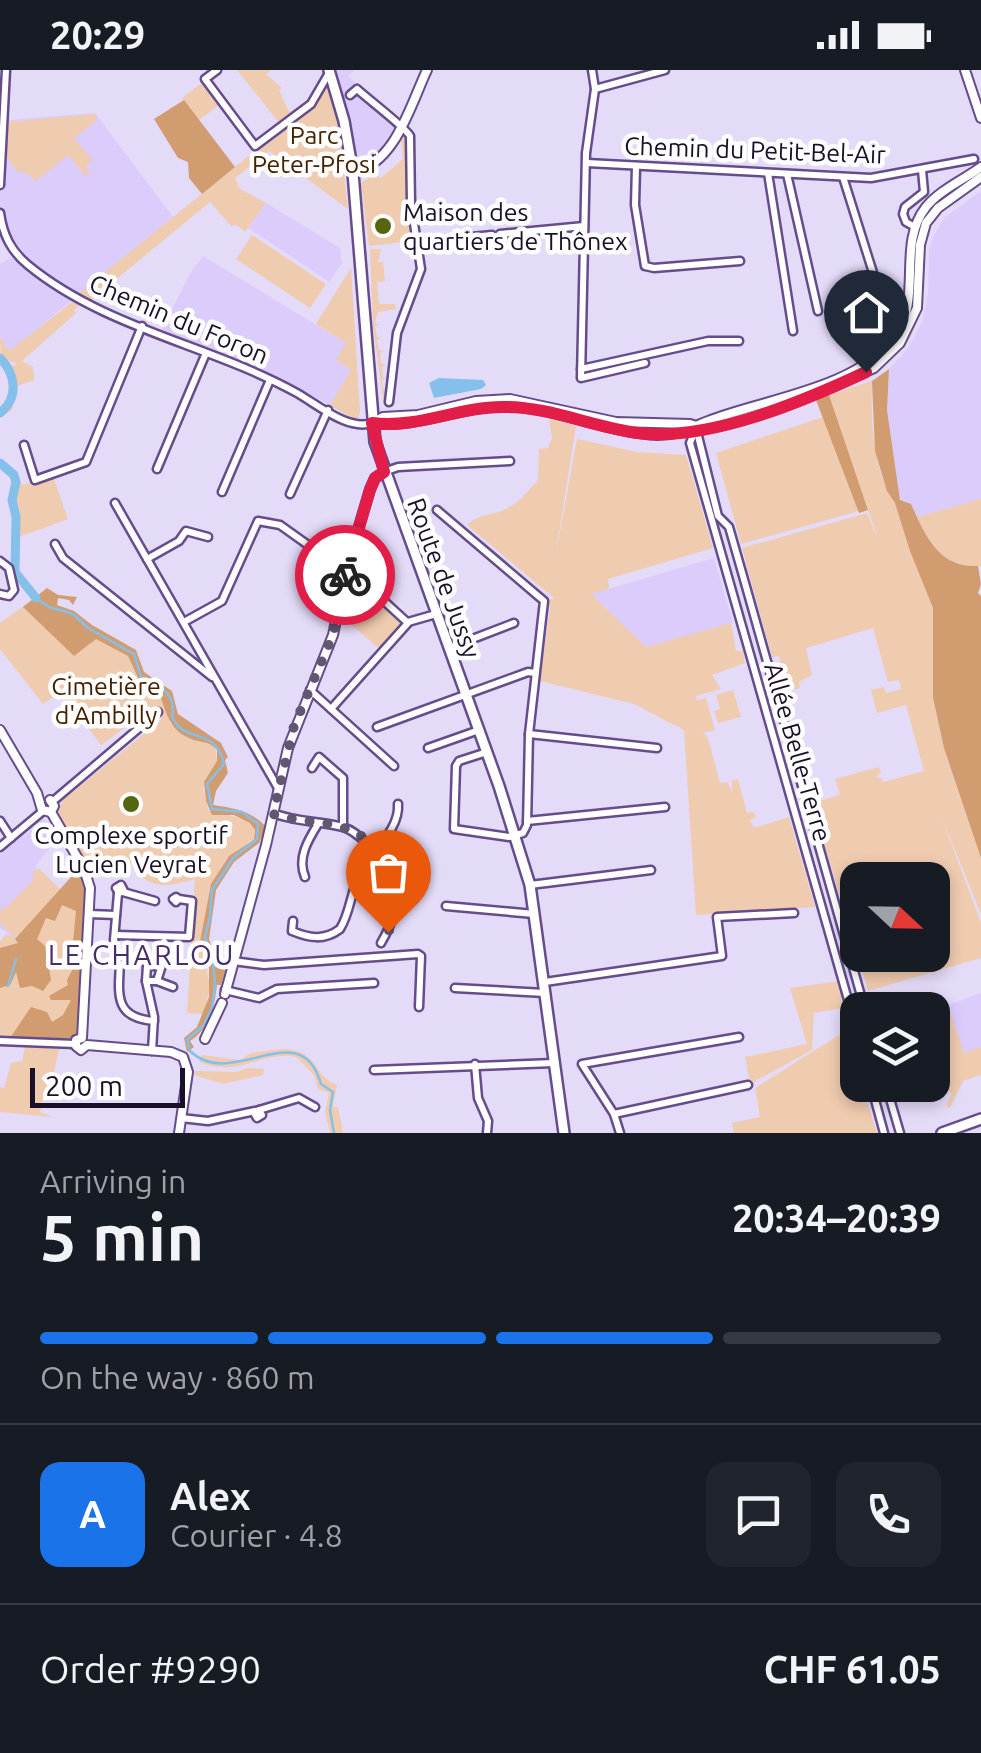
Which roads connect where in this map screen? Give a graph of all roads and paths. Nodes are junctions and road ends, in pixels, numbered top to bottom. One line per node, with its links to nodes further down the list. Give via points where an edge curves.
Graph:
1 (6, 70): 21 (street)
2 (217, 70): 7 (street, via 205,79 254,146 310,104)
3 (427, 70): 11 (street)
4 (592, 70): 8 (street)
5 (665, 70): 8 (street)
6 (965, 70): 10 (street)
7 (329, 71): 15 (main road, Route de Jussy)
8 (595, 88): 12 (street)
9 (350, 95): 11 (street, via 357,89)
10 (981, 118)
11 (401, 126): 15 (street, via 374,163); 25 (street, via 410,136)
12 (587, 163): 14 (street, Chemin du Petit-Bel-Air); 23 (street)
13 (978, 163): 16 (street, Chemin du Petit-Bel-Air); 24 (street, via 934,199)
14 (636, 166): 17 (street, Chemin du Petit-Bel-Air); 26 (street, via 645,266)
15 (353, 170): 38 (main road, Route de Jussy)
16 (922, 170): 20 (street, Chemin du Petit-Bel-Air); 24 (street, Chemin du Petit-Bel-Air, via 924,192 903,214)
17 (768, 173): 18 (street, Chemin du Petit-Bel-Air); 30 (street)
18 (788, 174): 20 (street, Chemin du Petit-Bel-Air); 28 (street)
19 (981, 176): 24 (street)
20 (843, 177): 27 (street)
21 (0, 184)
22 (0, 213): 29 (street, Chemin du Foron, via 8,241 27,265 80,300)
23 (584, 226): 25 (street); 34 (street)
24 (919, 228): 39 (street, via 916,308 908,331 882,362 768,412)
25 (418, 242): 36 (street, via 421,269 397,333)
26 (740, 261)
27 (875, 278)
28 (818, 311)
29 (142, 326): 32 (street, Chemin du Foron); 40 (street, via 86,462 35,480)
30 (793, 331)
31 (739, 341): 34 (street)
32 (206, 353): 35 (street, Chemin du Foron); 42 (street)
33 (645, 363): 34 (street, via 581,378)
34 (581, 370)
35 (270, 380): 37 (street, Chemin du Foron); 44 (street)
36 (389, 402)
37 (328, 410): 38 (street, Chemin du Foron, via 356,425); 45 (street)
38 (372, 423): 39 (street, via 507,406 639,433); 43 (main road, Route de Jussy)
39 (696, 428): 110 (street, Allée Belle-Terre, via 690,443); 111 (street, Allée Belle-Terre)
40 (24, 445)
41 (510, 461): 43 (street)
42 (157, 470)
43 (384, 472): 52 (street, via 370,490); 54 (main road, Route de Jussy)
44 (222, 492)
45 (290, 494)
46 (116, 503): 50 (street)
47 (437, 510): 59 (street, via 544,602)
48 (208, 537): 50 (street, via 186,531)
49 (55, 544): 60 (street, via 63,558)
50 (147, 559): 55 (street)
51 (0, 561): 53 (street, via 10,568 14,590)
52 (347, 569): 55 (street, via 280,526 258,521 222,601); 56 (street); 61 (street, via 333,635)
53 (0, 594)
54 (436, 614): 56 (street); 58 (main road, Route de Jussy)
55 (184, 622): 60 (street)
56 (408, 622): 63 (street)
57 (514, 623): 58 (street)
58 (449, 648): 62 (main road, Route de Jussy)
59 (535, 672): 62 (street); 68 (street)
60 (217, 681): 74 (street)
61 (310, 690): 63 (street); 74 (street)
62 (466, 695): 66 (street); 67 (main road, Route de Jussy)
63 (330, 709): 72 (street)
64 (158, 712): 76 (street)
65 (0, 726): 76 (street)
66 (377, 728)
67 (479, 730): 69 (street); 71 (main road, Route de Jussy)
68 (530, 734): 70 (street); 80 (street)
69 (428, 748)
70 (657, 748)
71 (487, 752): 83 (main road, Route de Jussy); 83 (street, via 456,766 454,829)
72 (394, 766)
73 (312, 768): 82 (street, via 319,757 342,778)
74 (278, 788): 78 (street)
75 (398, 804): 86 (street)
76 (47, 805): 84 (street); 94 (street, via 87,874)
77 (665, 807): 80 (street)
78 (273, 814): 81 (street); 100 (street)
79 (0, 821): 84 (street)
80 (527, 821): 83 (street)
81 (318, 824): 82 (street); 88 (street, via 304,852)
82 (343, 827): 86 (street)
83 (516, 836): 89 (main road, Route de Jussy)
84 (10, 838): 85 (street)
85 (0, 847)
86 (376, 851): 97 (street, via 336,932 302,935 292,931); 99 (street, via 391,868 396,898 394,920)
87 (651, 870): 89 (street)
88 (305, 877)
89 (530, 885): 95 (main road, Route de Jussy)
90 (179, 899): 96 (street, via 192,902 189,936 114,938)
91 (155, 900): 96 (street, via 120,892)
92 (446, 906): 95 (street)
93 (794, 913): 108 (street, via 717,916 722,956)
94 (90, 914): 96 (street); 118 (street)
95 (535, 914): 108 (main road, Route de Jussy)
96 (116, 915)
97 (293, 921)
98 (164, 942): 102 (street)
99 (381, 943)
100 (233, 962): 112 (street); 113 (street, via 418,954)
101 (120, 964): 114 (street, via 122,1006 136,1019)
102 (162, 964): 103 (street); 104 (street, via 148,966); 105 (street)
103 (184, 964)
104 (146, 981): 105 (street); 114 (street)
105 (156, 981): 107 (street)
106 (374, 983): 112 (street, via 277,988 259,998)
107 (173, 987)
108 (545, 987): 109 (street); 120 (main road, Route de Jussy)
109 (455, 988)
110 (845, 992)
111 (860, 992)
112 (224, 996): 116 (street)
113 (419, 1007)
114 (154, 1021): 119 (street)
115 (739, 1036): 127 (street, via 582,1064)
116 (206, 1040)
117 (0, 1041): 118 (street)
118 (81, 1042): 119 (street)
119 (152, 1051): 128 (street, via 187,1063)
120 (556, 1063): 121 (street); 132 (main road, Route de Jussy)
121 (475, 1064): 122 (street); 131 (street)
122 (374, 1070)
123 (748, 1086): 127 (street)
124 (876, 1102): 134 (street)
125 (891, 1102): 135 (street)
126 (315, 1107): 128 (street, via 299,1098 208,1121)
127 (614, 1114): 133 (street)
128 (181, 1118): 130 (street)
129 (981, 1119): 136 (main road)
130 (179, 1133)
131 (487, 1133)
132 (564, 1133)
133 (620, 1133)
134 (884, 1133)
135 (900, 1133)
136 (942, 1133)

